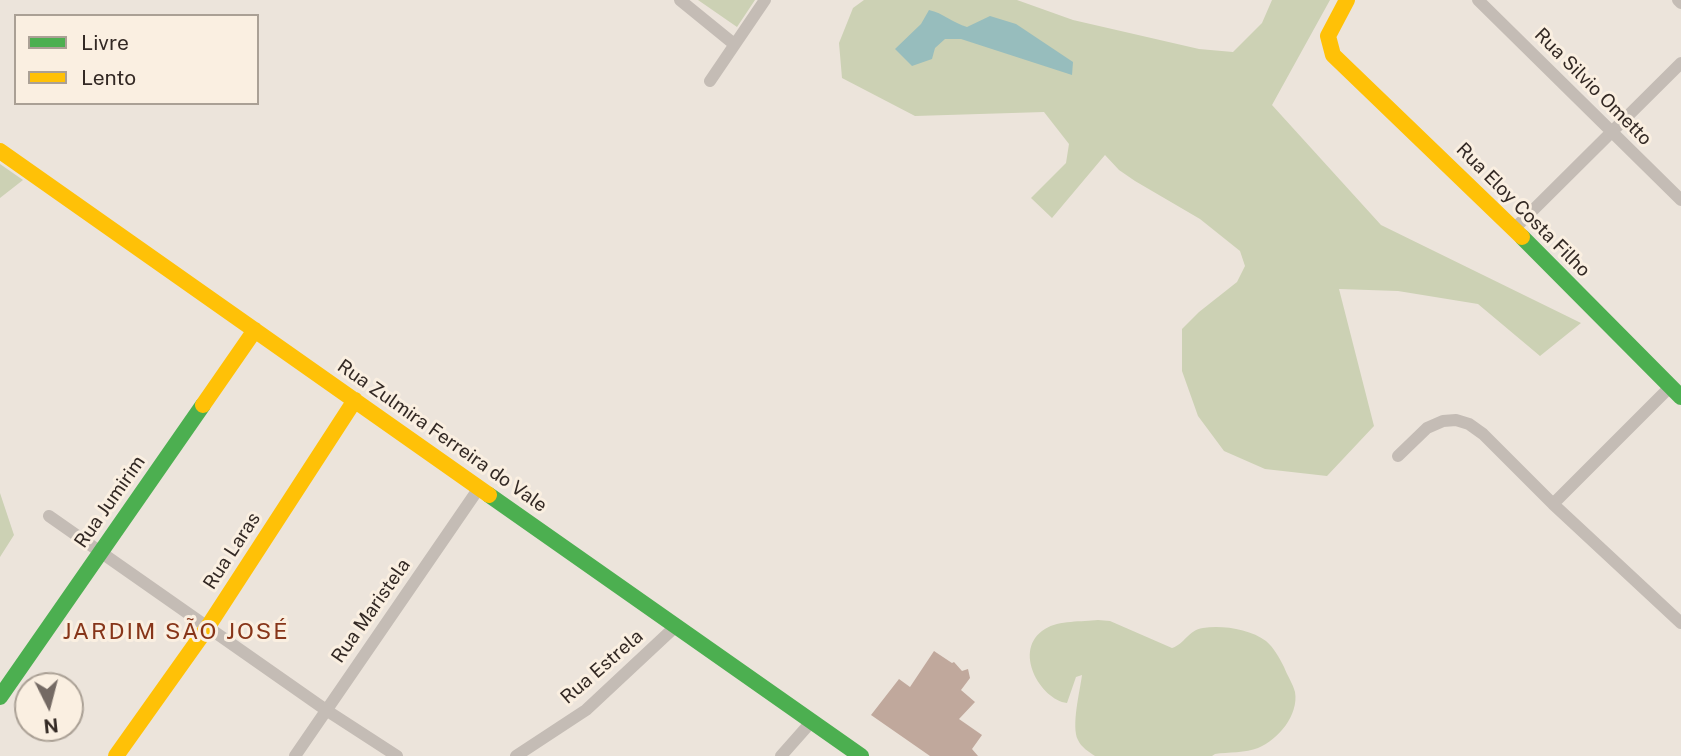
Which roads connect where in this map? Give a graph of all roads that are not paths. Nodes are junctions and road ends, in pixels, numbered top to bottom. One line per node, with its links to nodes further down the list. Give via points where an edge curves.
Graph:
1 (680, 0): 5 (street)
2 (765, 0): 5 (street)
3 (1347, 0): 11 (street, Rua Eloy Costa Filho, via 1328,36 1333,54)
4 (1478, 0): 8 (street, Rua Silvio Ometto)
5 (734, 44): 7 (street)
6 (1681, 63): 8 (street)
7 (710, 81)
8 (1612, 133): 10 (street, Rua Silvio Ometto); 11 (street)
9 (0, 151): 12 (street, Rua Zulmira Ferreira do Vale)
10 (1681, 200)
11 (1514, 229): 13 (street, Rua Eloy Costa Filho)
12 (255, 330): 14 (street, Rua Zulmira Ferreira do Vale); 19 (street, Rua Jumirim)
13 (1676, 392): 17 (street)
14 (355, 400): 16 (street, Rua Zulmira Ferreira do Vale); 22 (street, Rua Laras)
15 (1398, 456): 17 (street, via 1427,428 1456,420 1483,434)
16 (480, 488): 21 (street, Rua Zulmira Ferreira do Vale); 24 (street, Rua Maristela)
17 (1553, 503): 20 (street)
18 (48, 516): 19 (street)
19 (100, 553): 22 (street); 23 (street, Rua Jumirim)
20 (1681, 623)
21 (676, 626): 25 (street, Rua Zulmira Ferreira do Vale); 29 (street, Rua Estrela, via 586,709)
22 (207, 628): 24 (street); 26 (street, Rua Laras)
23 (0, 697)
24 (326, 710): 27 (street, Rua Maristela); 28 (street)
25 (812, 721): 30 (street); 31 (street, Rua Zulmira Ferreira do Vale)
26 (116, 756)
27 (295, 756)
28 (397, 756)
29 (516, 756)
30 (781, 756)
31 (861, 756)

